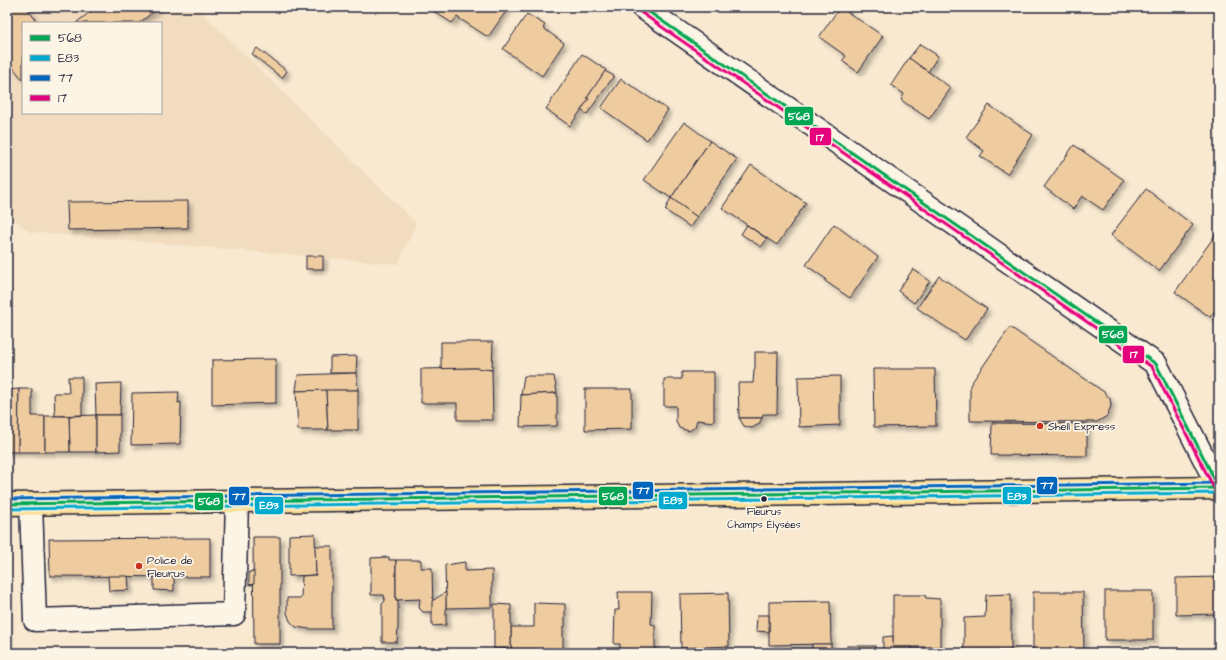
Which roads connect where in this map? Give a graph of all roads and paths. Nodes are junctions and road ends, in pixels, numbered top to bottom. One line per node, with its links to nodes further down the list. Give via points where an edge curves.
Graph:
1 (642, 7): 2 (street, via 1156,364)
2 (1219, 488): 3 (main road)
3 (237, 501): 5 (main road); 5 (street, via 234,614 36,620)
4 (7, 504): 5 (main road)
5 (31, 504)

